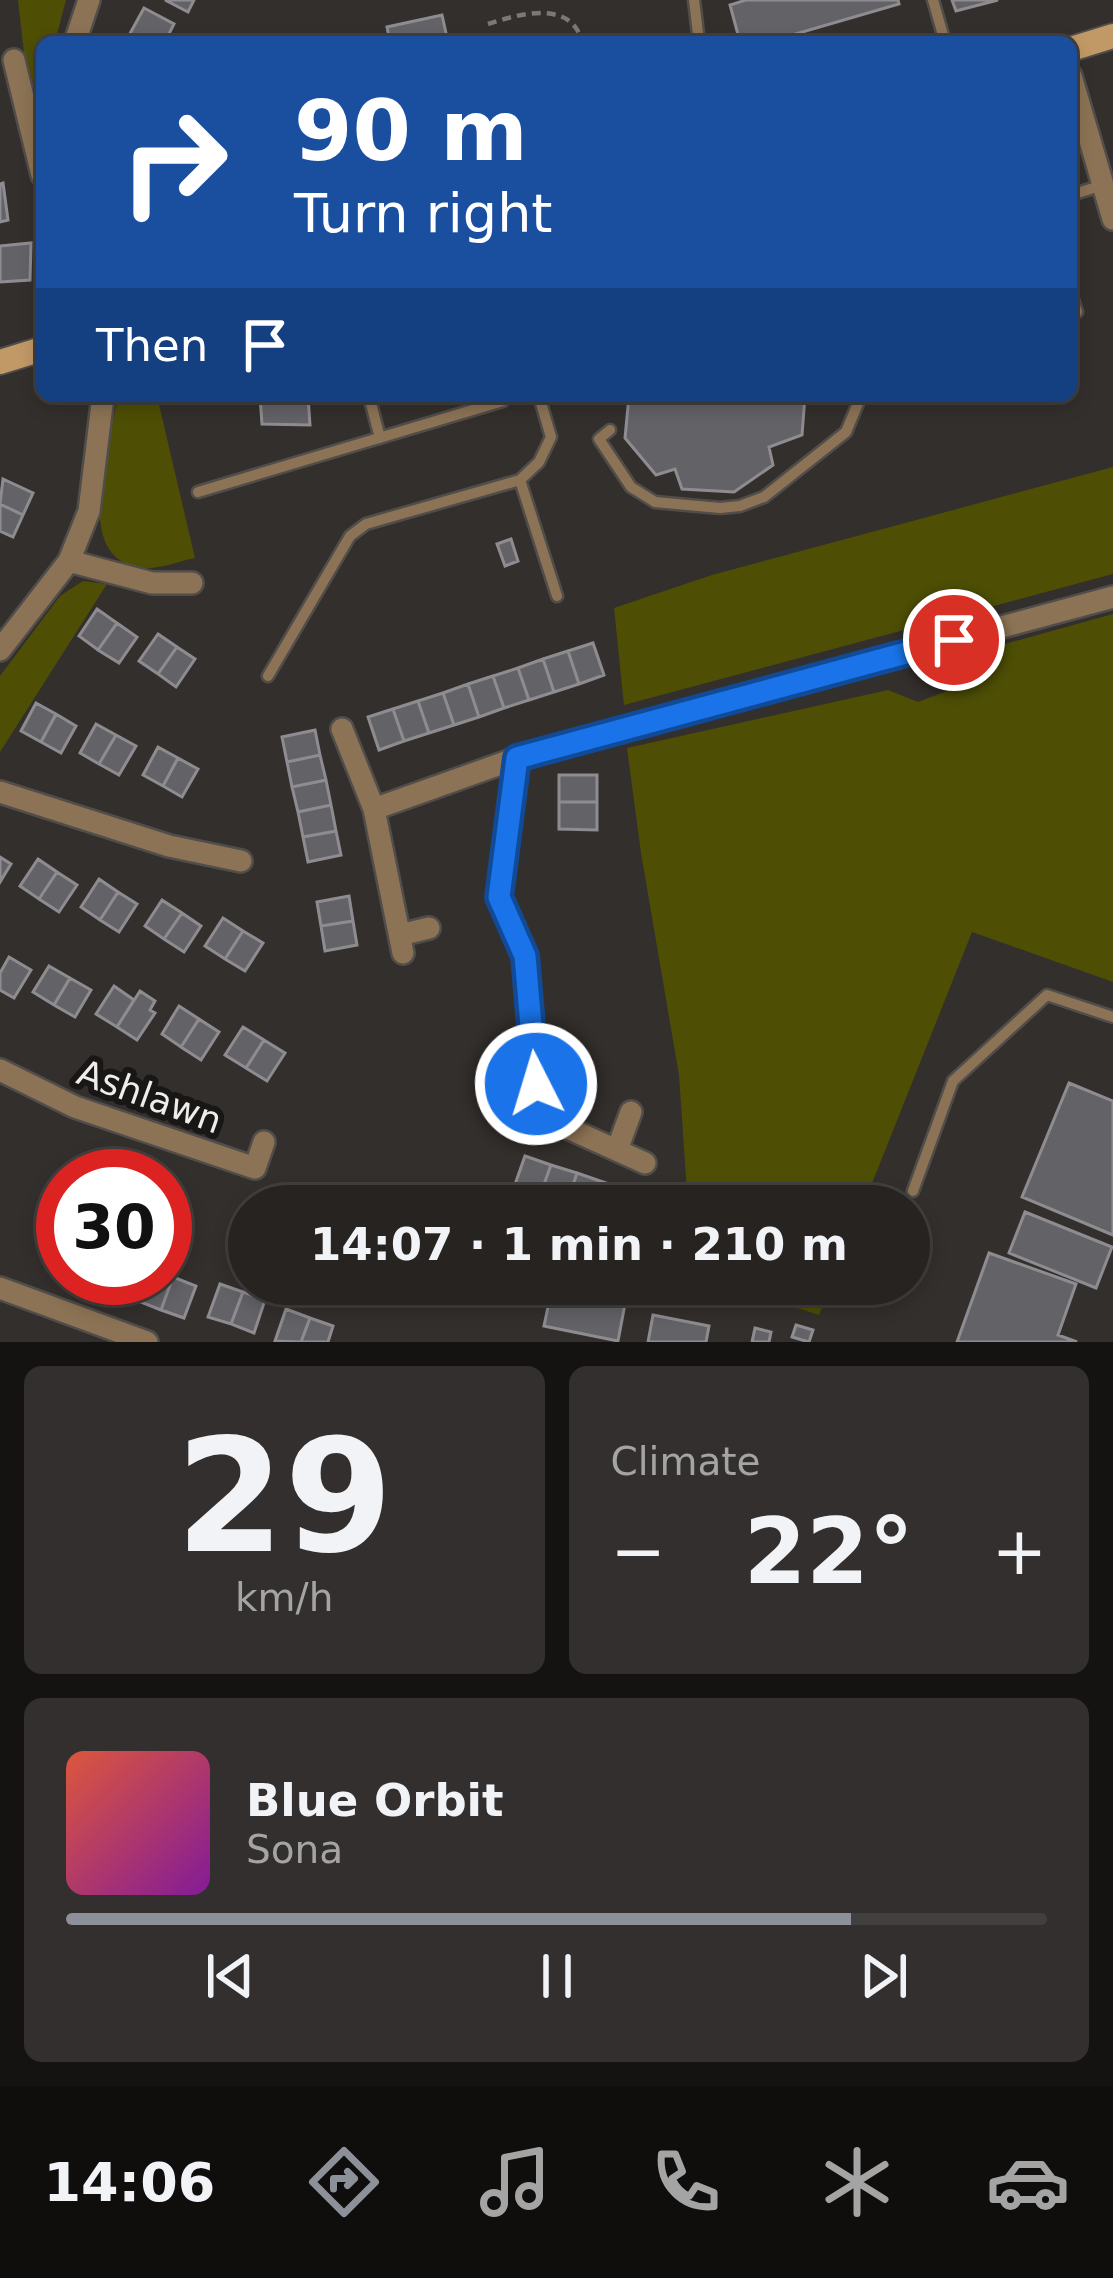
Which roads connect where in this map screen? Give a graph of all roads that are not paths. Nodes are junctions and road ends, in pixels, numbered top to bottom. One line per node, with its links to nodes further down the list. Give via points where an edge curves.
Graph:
1 (89, 0): 4 (street)
2 (694, 0): 5 (lane)
3 (933, 0): 6 (lane)
4 (77, 36)
5 (698, 36)
6 (943, 36)
7 (1113, 36): 8 (street)
8 (1077, 47)
9 (14, 60): 11 (street)
10 (1077, 96): 12 (street)
11 (36, 126)
12 (1103, 185): 13 (lane); 14 (street)
13 (1077, 193)
14 (1113, 219)
15 (36, 351): 16 (street)
16 (0, 362)
17 (102, 402): 26 (street, via 89,511)
18 (371, 402): 23 (lane)
19 (500, 402): 23 (lane)
20 (541, 402): 24 (lane, via 551,437)
21 (858, 402): 22 (lane, via 846,432 764,497 740,506 655,502 631,487 599,439)
22 (610, 430)
23 (380, 438): 25 (lane)
24 (520, 480): 28 (lane); 31 (lane, via 366,524 350,536)
25 (198, 492)
26 (69, 561): 27 (street, via 152,584); 30 (street)
27 (192, 583)
28 (557, 596)
29 (1113, 597): 33 (street)
30 (0, 650)
31 (268, 676)
32 (342, 729): 35 (street)
33 (517, 758): 35 (street); 42 (street, via 499,897 525,956 541,1116)
34 (0, 792): 36 (street)
35 (374, 809): 37 (street, via 402,944)
36 (241, 861)
37 (429, 928)
38 (1113, 1017): 44 (lane, via 1047,995 953,1081)
39 (0, 1070): 41 (street, Ashlawn, via 75,1107 256,1168)
40 (631, 1112): 42 (street)
41 (264, 1142)
42 (617, 1150): 43 (street)
43 (645, 1163)
44 (916, 1185)
45 (0, 1288): 46 (street)
46 (147, 1342)

